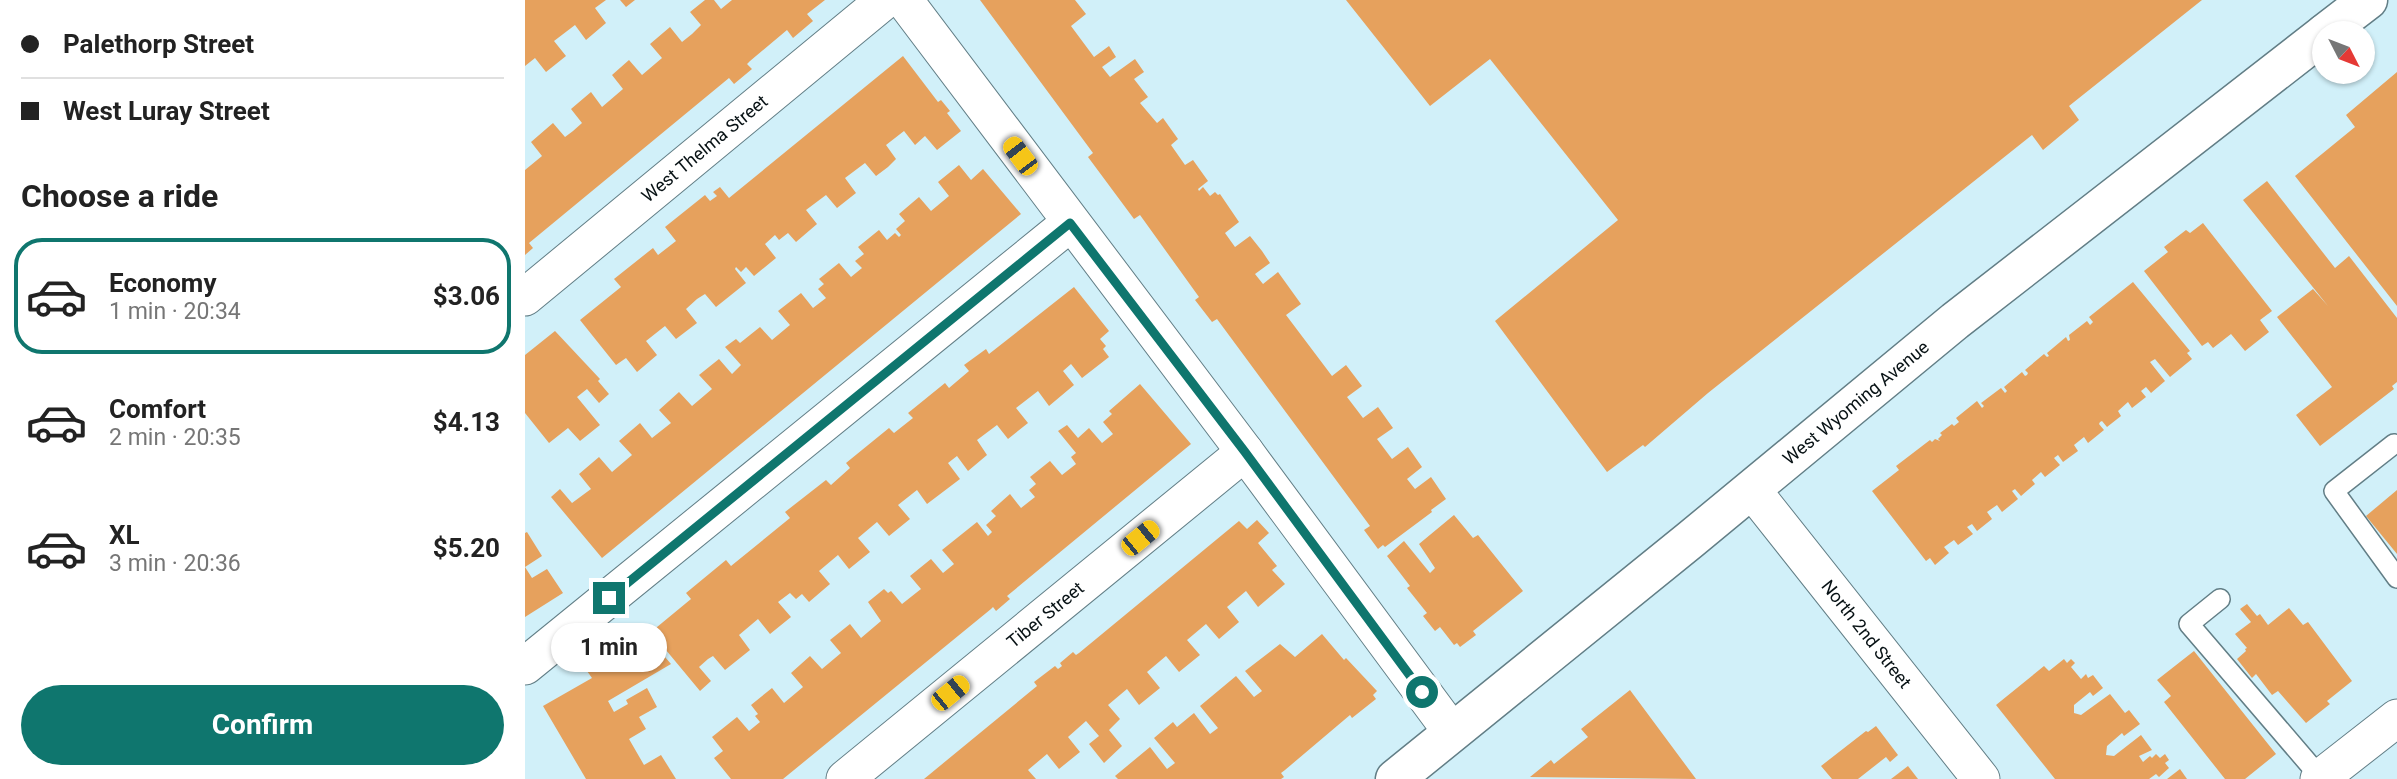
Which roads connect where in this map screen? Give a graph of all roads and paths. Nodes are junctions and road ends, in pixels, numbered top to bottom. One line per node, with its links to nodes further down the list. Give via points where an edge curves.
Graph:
1 (885, 0): 7 (street, West Thelma Street)
2 (904, 0): 6 (street)
3 (2368, 0): 4 (street, West Wyoming Avenue)
4 (2341, 21)
5 (2312, 44): 10 (street, West Wyoming Avenue, via 1955,321)
6 (1070, 223): 9 (street); 13 (street)
7 (525, 297)
8 (2394, 444): 11 (lane, via 2334,491)
9 (1245, 452): 15 (street); 17 (street, Tiber Street)
10 (1752, 490): 15 (street, West Wyoming Avenue); 19 (street, North 2nd Street)
11 (2397, 578)
12 (2220, 599): 16 (lane, via 2189,624)
13 (525, 666)
14 (2397, 718): 16 (street)
15 (1452, 732): 18 (street, West Wyoming Avenue)
16 (2320, 778)
17 (845, 779)
18 (1395, 779)
19 (1982, 779)

